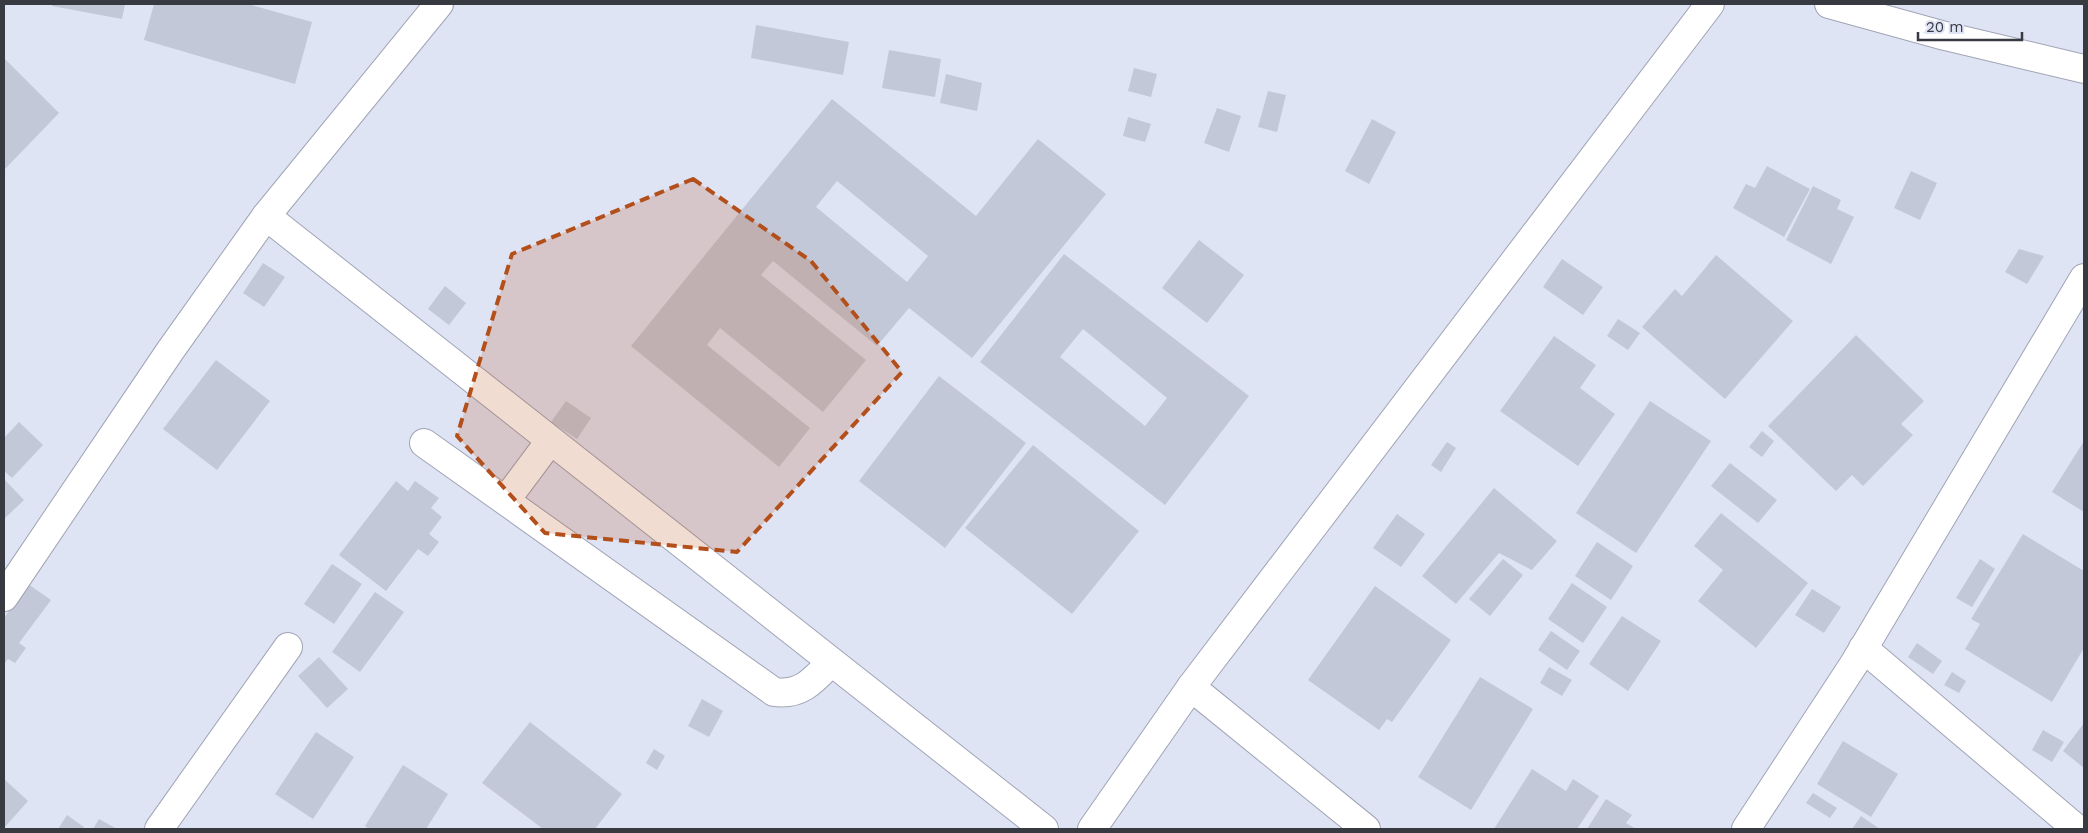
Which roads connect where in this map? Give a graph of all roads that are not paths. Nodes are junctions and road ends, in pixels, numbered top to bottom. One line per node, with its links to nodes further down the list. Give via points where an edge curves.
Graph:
1 (440, 4): 5 (street)
2 (1710, 4): 14 (street)
3 (1829, 4): 4 (street)
4 (2084, 69)
5 (266, 216): 7 (street); 10 (street, via 170,351)
6 (2084, 278): 12 (street)
7 (550, 441): 9 (street); 13 (street)
8 (424, 443): 9 (street)
9 (506, 500): 13 (street, via 774,692 785,694 807,686)
10 (4, 597)
11 (288, 647): 15 (street)
12 (1863, 648): 19 (street); 20 (street)
13 (831, 662): 16 (street)
14 (1191, 687): 17 (street); 18 (street)
15 (159, 829)
16 (1044, 829)
17 (1092, 829)
18 (1366, 829)
19 (1746, 829)
20 (2077, 829)

